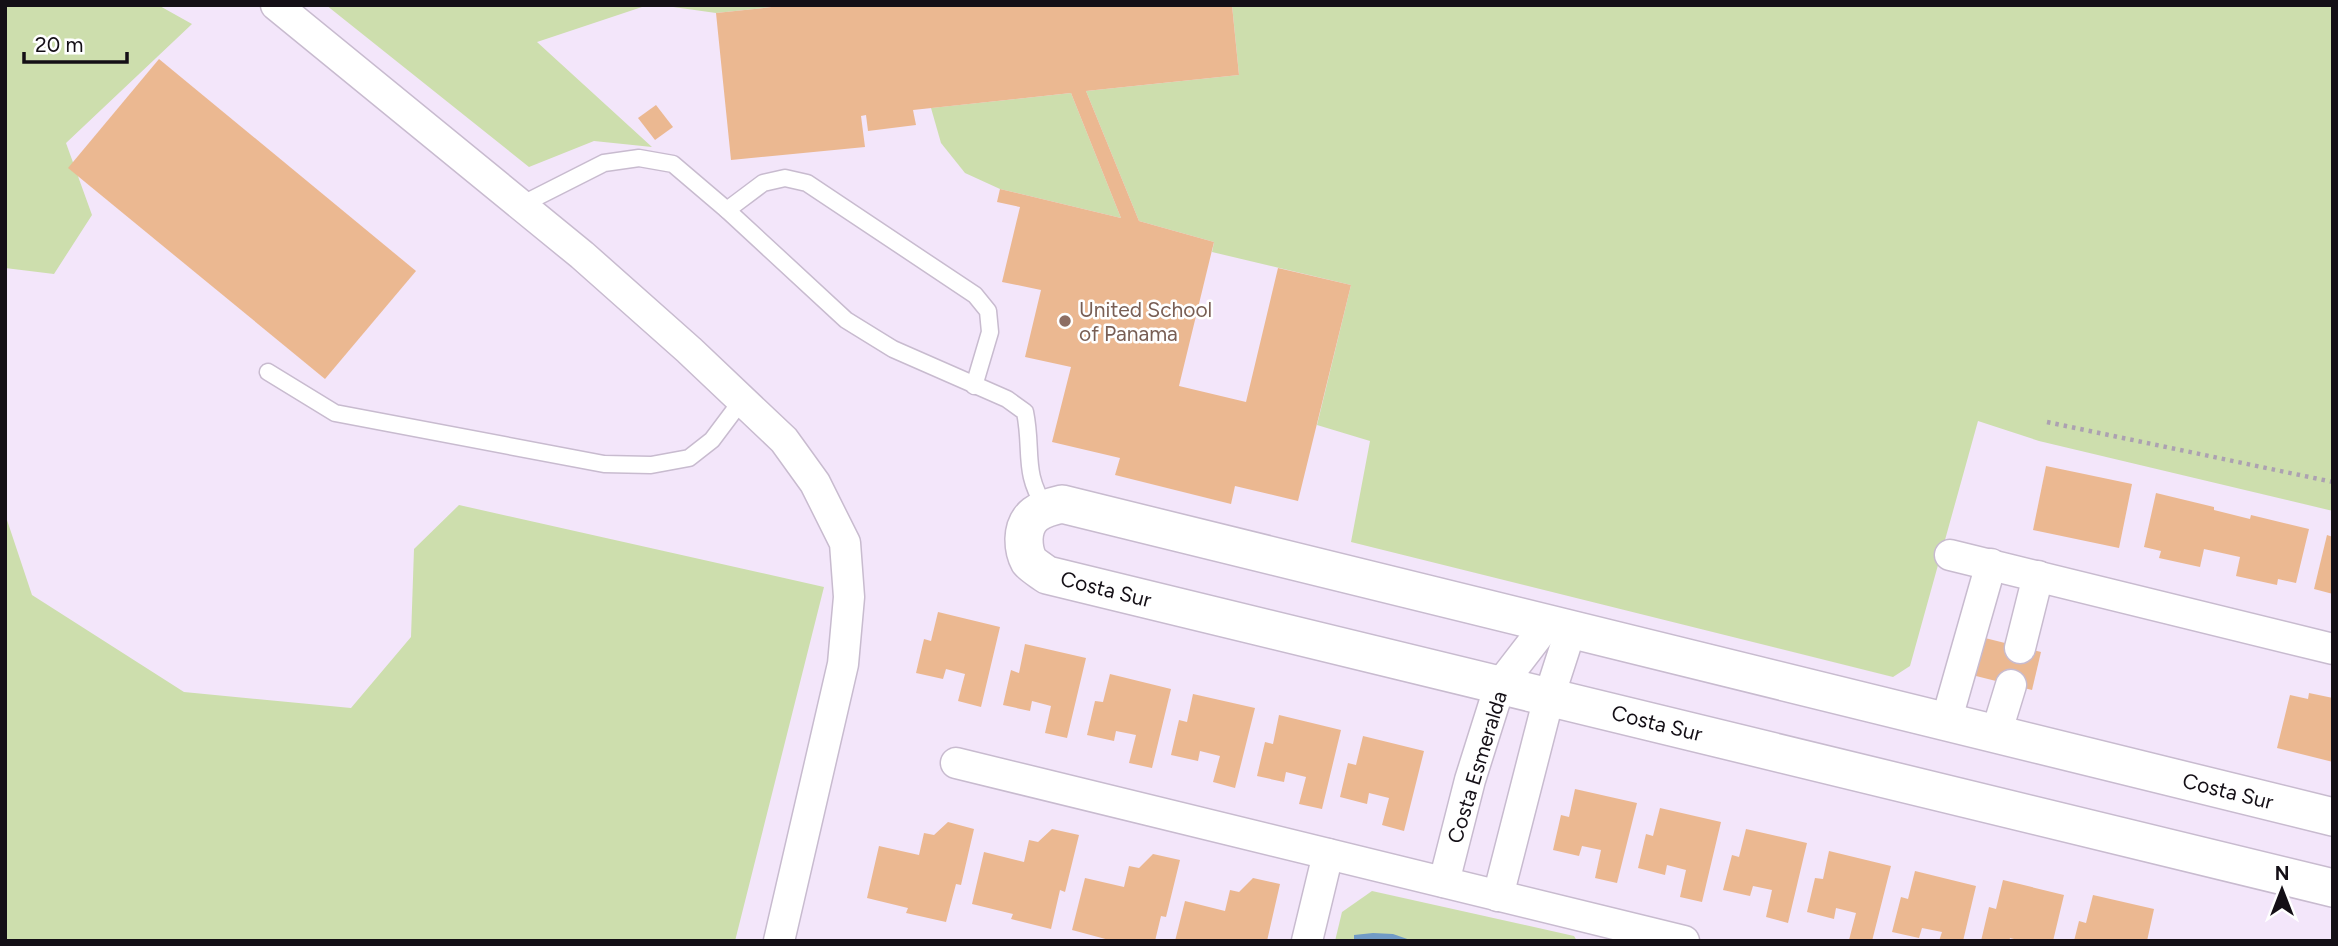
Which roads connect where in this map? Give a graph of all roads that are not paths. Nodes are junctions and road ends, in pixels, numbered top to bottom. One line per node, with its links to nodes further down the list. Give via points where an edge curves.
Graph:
1 (276, 5): 2 (street)
2 (520, 205): 3 (lane, via 604,163 639,158 673,164); 6 (street, via 582,255)
3 (727, 210): 5 (lane, via 846,320 893,349); 5 (lane, via 763,183 785,178 807,183 975,295 988,311 990,332)
4 (268, 372): 6 (lane, via 335,413 604,464 651,465 689,458 712,440)
5 (974, 386): 7 (lane, via 1025,412 1030,477)
6 (742, 401): 26 (street, via 784,440 815,483 845,543 849,597 843,664)
7 (1046, 508): 11 (street, Costa Sur, via 1062,504); 14 (street, Costa Sur, via 1034,514 1025,527 1024,547 1030,562 1047,575)
8 (1950, 555): 9 (street)
9 (1991, 564): 10 (street); 17 (street)
10 (2038, 576): 12 (street); 13 (street)
11 (1559, 626): 14 (street, Costa Esmeralda); 16 (street); 17 (street, Costa Sur)
12 (2020, 648)
13 (2333, 649)
14 (1500, 685): 16 (street, Costa Sur); 22 (street, Costa Esmeralda)
15 (2011, 685): 18 (street)
16 (1549, 697): 23 (street, Costa Sur); 24 (street)
17 (1945, 722): 18 (street, Costa Sur)
18 (1996, 734): 20 (street, Costa Sur)
19 (956, 763): 21 (street)
20 (2333, 817)
21 (1328, 854): 22 (street); 27 (street)
22 (1444, 882): 24 (street)
23 (2333, 888)
24 (1498, 896): 25 (street)
25 (1614, 932): 28 (street)
26 (779, 941)
27 (1307, 941)
28 (1684, 941)

